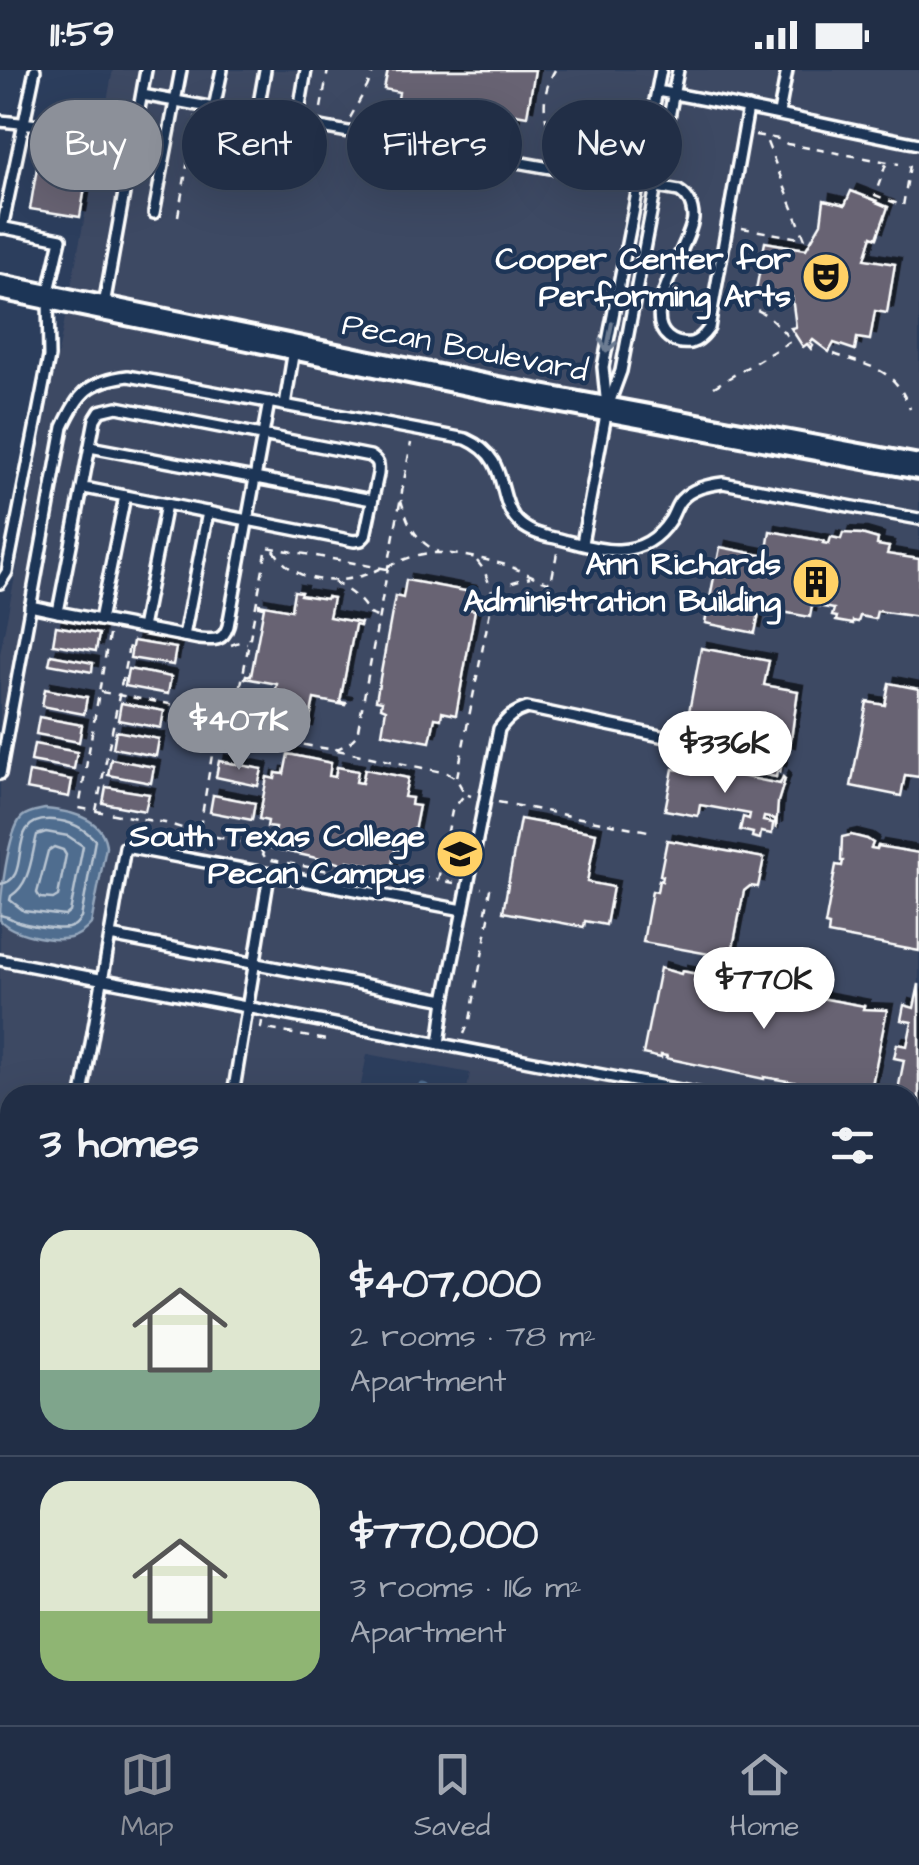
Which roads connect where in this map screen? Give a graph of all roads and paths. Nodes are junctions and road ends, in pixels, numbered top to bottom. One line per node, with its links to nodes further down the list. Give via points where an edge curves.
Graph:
1 (35, 70): 29 (lane)
2 (146, 70): 15 (lane)
3 (180, 70): 24 (lane)
4 (222, 70): 16 (lane)
5 (265, 70): 17 (lane)
6 (306, 70): 18 (lane)
7 (328, 70): 19 (path)
8 (374, 70): 20 (path)
9 (556, 70): 21 (path)
10 (660, 70): 13 (lane)
11 (678, 70): 14 (lane)
12 (787, 70): 27 (lane)
13 (657, 91): 14 (lane); 22 (lane)
14 (674, 94): 23 (lane); 26 (lane)
15 (142, 95): 24 (lane); 50 (lane)
16 (216, 100)
17 (259, 100)
18 (301, 100)
19 (322, 100)
20 (360, 100)
21 (545, 100)
22 (655, 100)
23 (673, 100)
24 (174, 101): 25 (lane); 43 (lane)
25 (182, 102)
26 (748, 108): 27 (lane); 32 (lane)
27 (778, 114): 34 (lane)
28 (0, 121): 29 (lane)
29 (24, 124): 30 (lane); 45 (lane)
30 (30, 125)
31 (327, 128): 38 (lane)
32 (744, 133): 33 (path); 42 (lane, via 709,328 688,343 667,336 659,321 666,282 690,228 692,206)
33 (765, 137): 36 (path); 46 (path, via 805,239)
34 (919, 144)
35 (910, 158): 36 (path, via 903,206 875,194)
36 (887, 162): 37 (path)
37 (899, 164)
38 (542, 167)
39 (183, 190): 44 (path)
40 (639, 190): 57 (lane, one-way to 57, via 603,367)
41 (655, 190): 57 (lane, via 622,371)
42 (673, 190)
43 (154, 212)
44 (178, 216)
45 (1, 228): 48 (lane, via 61,239)
46 (742, 228)
47 (0, 286): 48 (main road, Pecan Boulevard)
48 (48, 296): 50 (main road, Pecan Boulevard); 80 (lane, via 49,357)
49 (729, 302): 53 (path, via 763,311 791,341)
50 (104, 308): 51 (main road, Pecan Boulevard)
51 (294, 348): 55 (lane); 57 (main road, Pecan Boulevard)
52 (834, 354): 56 (path, via 888,374)
53 (714, 387)
54 (269, 402): 55 (lane); 58 (lane); 82 (lane, via 128,376 104,379 76,398 63,426)
55 (285, 405): 71 (lane, via 480,445 502,476 505,501 520,525)
56 (910, 408)
57 (607, 409): 61 (main road, Pecan Boulevard); 71 (lane)
58 (263, 435): 60 (lane, via 117,408 95,419); 62 (lane); 66 (lane, via 376,460)
59 (410, 443): 65 (path)
60 (90, 448): 62 (lane); 63 (lane)
61 (919, 468)
62 (254, 479): 66 (lane); 70 (lane)
63 (82, 488): 64 (lane); 83 (lane)
64 (125, 496): 67 (lane); 85 (lane)
65 (400, 499): 73 (path, via 414,536); 77 (path)
66 (372, 500): 70 (lane, via 361,540)
67 (166, 504): 68 (lane); 86 (lane)
68 (208, 512): 70 (lane); 88 (lane)
69 (919, 518): 71 (lane, via 724,483 704,486 679,502 649,544 615,550)
70 (247, 520): 88 (lane, via 225,636)
71 (582, 543)
72 (273, 548): 76 (path); 79 (path, via 300,573); 93 (path, via 267,547)
73 (438, 552): 75 (path); 77 (path)
74 (557, 552): 78 (path, via 551,583)
75 (476, 559): 78 (path); 81 (path)
76 (381, 568): 77 (path); 79 (path)
77 (388, 568): 84 (path)
78 (530, 577): 81 (path)
79 (334, 582): 84 (path)
80 (0, 583)
81 (493, 596): 96 (path)
82 (30, 606): 83 (lane); 95 (lane)
83 (58, 612): 85 (lane)
84 (378, 617): 93 (path, via 356,735 349,743 336,750)
85 (100, 620): 86 (lane)
86 (142, 628): 88 (lane)
87 (120, 635): 90 (path, via 109,633)
88 (184, 636)
89 (131, 637): 91 (path)
90 (100, 691): 91 (path); 98 (path, via 79,808)
91 (119, 695): 92 (path, via 175,705 171,724); 98 (path)
92 (193, 729)
93 (232, 733): 99 (path, via 216,730)
94 (665, 737): 102 (lane, via 527,708 516,712 499,729)
95 (0, 774)
96 (456, 778)
97 (465, 794): 101 (path, via 452,811)
98 (96, 811): 99 (path)
99 (198, 833): 101 (path, via 259,847 266,859 285,863 397,884 400,872)
100 (269, 875): 103 (lane); 104 (lane, via 125,847); 106 (lane)
101 (438, 880): 102 (path)
102 (468, 885): 103 (lane); 110 (path, via 490,889)
103 (463, 910): 108 (lane)
104 (110, 936): 106 (lane); 107 (lane)
105 (0, 960): 107 (lane)
106 (255, 964): 108 (lane); 109 (lane)
107 (102, 980): 109 (lane); 112 (lane)
108 (446, 1000): 111 (lane)
109 (248, 1008): 111 (lane); 113 (lane)
110 (464, 1034)
111 (439, 1044): 114 (lane)
112 (84, 1085)
113 (235, 1085)
114 (654, 1085)

